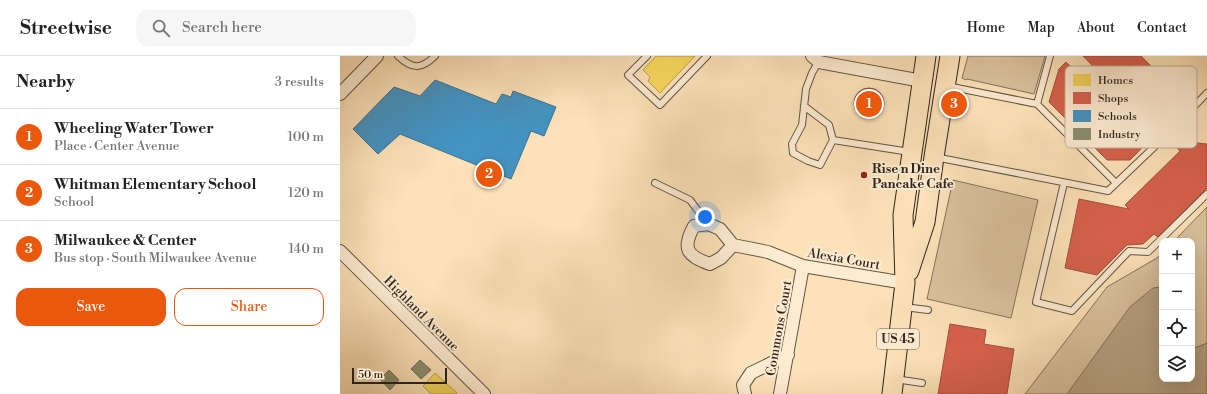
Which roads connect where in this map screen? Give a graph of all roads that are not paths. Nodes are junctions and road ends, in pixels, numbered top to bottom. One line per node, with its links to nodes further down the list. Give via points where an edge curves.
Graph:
1 (377, 56): 13 (street)
2 (398, 56): 3 (lane, via 412,66 420,67)
3 (435, 56)
4 (647, 56): 5 (lane, via 628,75 660,105)
5 (707, 56)
6 (926, 56): 10 (main road, US 45)
7 (950, 56): 11 (main road, US 45)
8 (1050, 56): 15 (lane)
9 (817, 58): 10 (street); 16 (lane, via 806,89)
10 (922, 81): 21 (main road, US 45)
11 (945, 85): 15 (lane); 22 (main road, US 45)
12 (1207, 93): 14 (lane)
13 (340, 94)
14 (1197, 103)
15 (1037, 104): 17 (lane)
16 (804, 106): 18 (lane, via 829,125); 18 (lane, via 802,124 792,144 793,153 820,165)
17 (1065, 132)
18 (833, 140): 21 (lane)
19 (1081, 148): 25 (lane)
20 (1152, 148): 25 (lane)
21 (913, 153): 31 (main road, US 45, via 903,215)
22 (934, 157): 24 (lane); 31 (main road, US 45, via 925,222)
23 (656, 183): 27 (lane, via 690,200)
24 (1064, 183): 25 (lane, via 1108,191); 26 (lane, via 1036,302 1072,311 1129,251 1148,252)
25 (1116, 183)
26 (1207, 194)
27 (708, 224): 28 (street, via 720,229); 28 (street, via 694,226 687,239 688,250 696,259 710,264 721,258)
28 (733, 244): 30 (street, Alexia Court, via 768,252)
29 (340, 251): 37 (street, Highland Avenue)
30 (803, 266): 31 (street, Alexia Court); 34 (street, Commons Court)
31 (905, 283): 32 (main road, US 45)
32 (902, 306): 33 (lane); 36 (main road, US 45)
33 (928, 310)
34 (788, 355): 38 (street, via 751,373 743,385); 39 (street, Commons Court)
35 (922, 384): 36 (lane)
36 (893, 386)
37 (484, 394)
38 (746, 394)
39 (780, 394)

